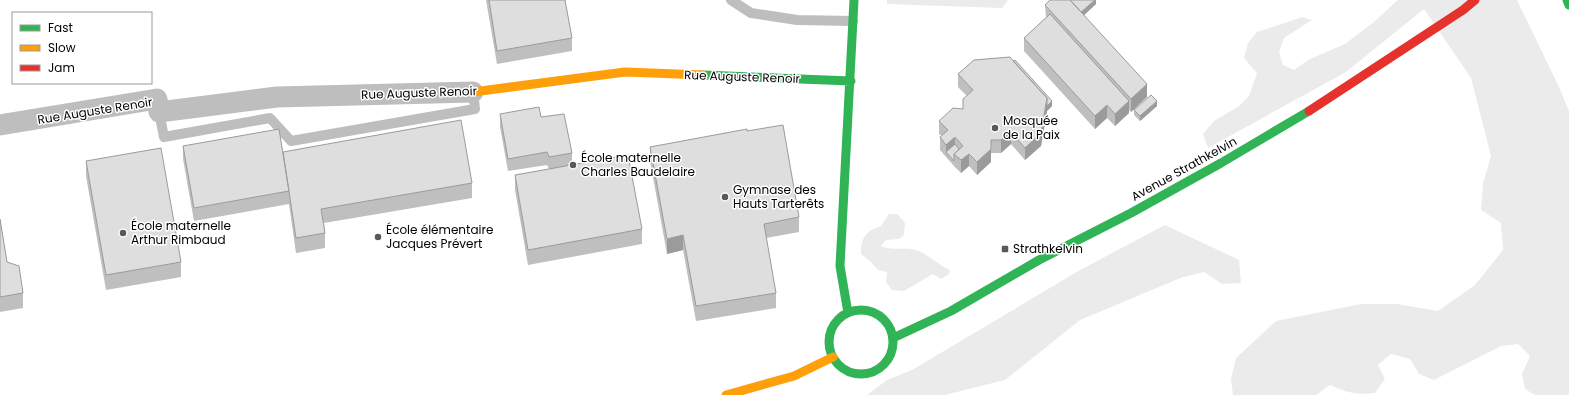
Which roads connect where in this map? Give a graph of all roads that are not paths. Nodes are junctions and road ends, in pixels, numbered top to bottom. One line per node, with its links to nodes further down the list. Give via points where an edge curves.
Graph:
1 (731, 0): 6 (lane, via 751,13 797,20)
2 (854, 0): 6 (main road)
3 (1475, 0): 12 (main road, Avenue Strathkelvin, via 1310,111 1221,163 1039,260 951,311)
4 (1567, 0): 5 (main road)
5 (1569, 5)
6 (853, 21): 7 (main road)
7 (851, 81): 8 (main road, Rue Auguste Renoir, via 625,72); 11 (main road, via 840,266)
8 (473, 92): 9 (street, Rue Auguste Renoir, via 277,97); 9 (lane, via 475,109 291,141 270,118 164,137)
9 (159, 112): 10 (street, Rue Auguste Renoir, via 157,99)
10 (0, 125)
11 (848, 313): 12 (main road, via 860,310 882,318 889,326); 13 (main road, via 840,319 830,337)
12 (893, 338): 13 (main road, via 893,349 888,360 870,373 848,372)
13 (833, 357): 14 (main road, via 794,376)
14 (726, 395)

